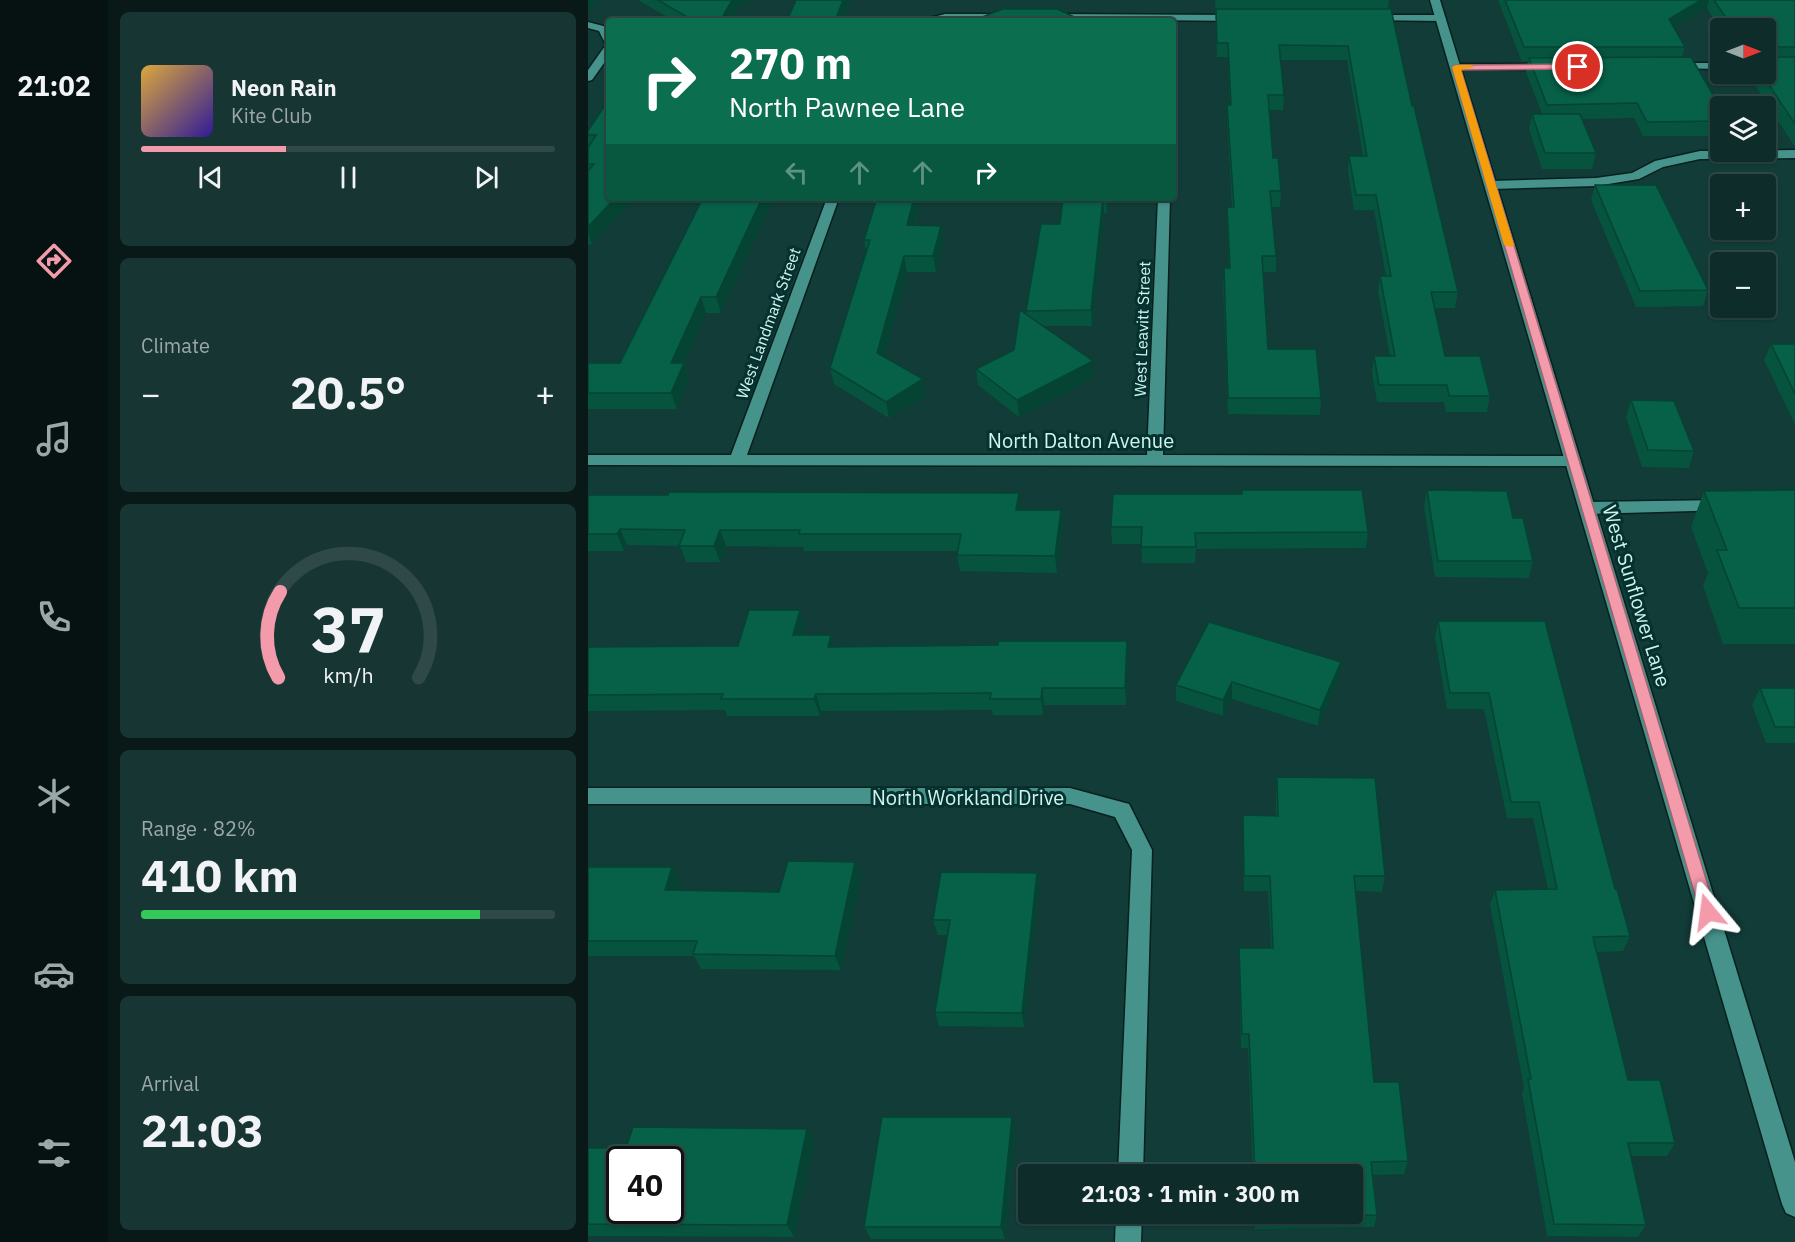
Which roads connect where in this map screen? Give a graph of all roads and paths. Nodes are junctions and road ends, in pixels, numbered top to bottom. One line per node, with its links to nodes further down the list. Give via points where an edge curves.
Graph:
1 (1435, 0): 6 (street, West Sunflower Lane)
2 (1016, 17): 3 (street)
3 (940, 18)
4 (1252, 18): 7 (street)
5 (1358, 18): 6 (street)
6 (1441, 18): 13 (street, West Sunflower Lane)
7 (1176, 19)
8 (588, 25): 9 (street, via 603,29)
9 (606, 35)
10 (606, 52): 15 (street)
11 (1661, 66): 12 (street)
12 (1710, 66)
13 (1456, 67): 14 (street); 17 (street, West Sunflower Lane)
14 (1566, 67)
15 (588, 78)
16 (1795, 154): 17 (street, via 1700,155 1659,164 1635,176 1596,182)
17 (1491, 185): 23 (street, West Sunflower Lane)
18 (832, 201): 21 (street, West Landmark Street)
19 (1164, 201): 22 (street, West Leavitt Street)
20 (588, 460): 21 (street, North Dalton Avenue)
21 (737, 460): 22 (street, North Dalton Avenue)
22 (1155, 461): 23 (street, North Dalton Avenue)
23 (1574, 461): 25 (street, West Sunflower Lane)
24 (1737, 506): 25 (street)
25 (1587, 508): 28 (street, West Sunflower Lane)
26 (588, 796): 27 (street, North Workland Drive, via 1070,796 1122,810 1142,850)
27 (1131, 1164)
28 (1795, 1204)
29 (1129, 1224): 30 (street)
30 (1128, 1242)

